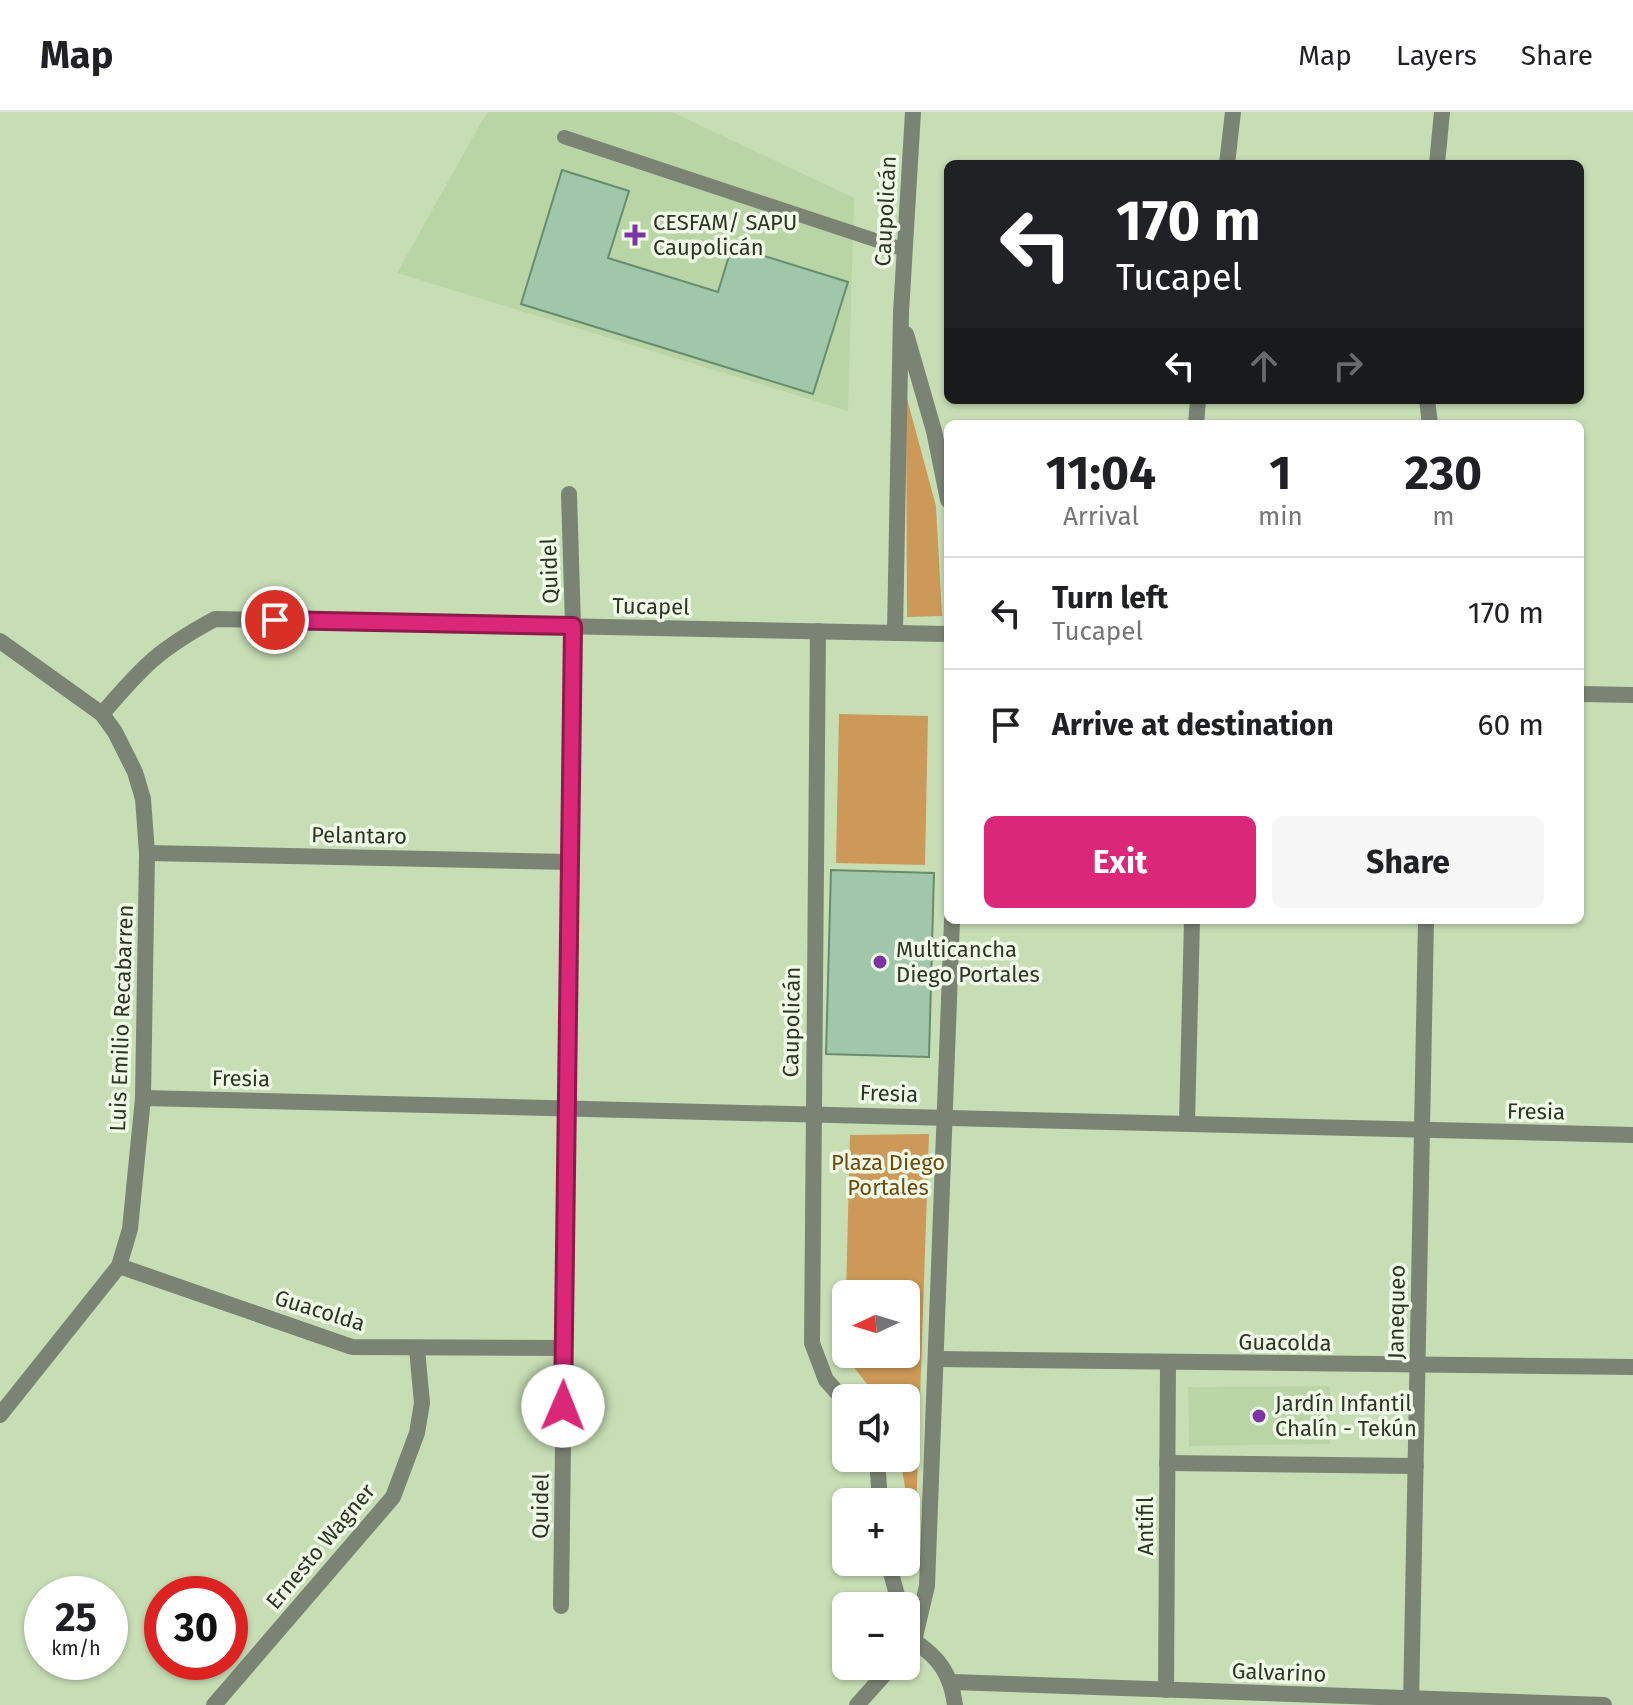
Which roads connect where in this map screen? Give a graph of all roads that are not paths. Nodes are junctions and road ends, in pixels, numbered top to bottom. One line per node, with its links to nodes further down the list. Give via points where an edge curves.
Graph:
1 (913, 112): 7 (street, Caupolicán)
2 (1233, 112): 5 (street)
3 (1442, 112): 6 (street)
4 (564, 137): 7 (lane)
5 (1227, 160)
6 (1437, 160)
7 (905, 250): 8 (street, Caupolicán)
8 (901, 313): 9 (street, Caupolicán); 13 (street, Caupolicán)
9 (944, 480)
10 (569, 494): 11 (street, Quidel)
11 (573, 626): 12 (street, Tucapel); 18 (street, Tucapel, via 215,619 168,644); 20 (street, Quidel)
12 (818, 631): 13 (street, Tucapel); 26 (street, Caupolicán)
13 (895, 633): 14 (street, Tucapel)
14 (944, 634)
15 (0, 641): 18 (street, Luis Emilio Recabarren)
16 (1584, 694): 17 (street)
17 (1633, 695)
18 (102, 714): 19 (street, Luis Emilio Recabarren, via 135,772)
19 (147, 853): 20 (street, Pelantaro); 24 (street, Luis Emilio Recabarren)
20 (570, 862): 25 (street, Quidel)
21 (952, 924): 27 (street)
22 (1192, 924): 28 (street)
23 (1426, 924): 29 (street, Janequeo)
24 (143, 1098): 25 (street, Fresia); 31 (street, Luis Emilio Recabarren, via 130,1229)
25 (567, 1108): 26 (street, Fresia); 32 (street, Quidel)
26 (812, 1112): 27 (street, Fresia); 38 (street, Caupolicán, via 812,1343)
27 (945, 1117): 28 (street, Fresia); 34 (street)
28 (1187, 1123): 29 (street, Fresia)
29 (1422, 1130): 30 (street, Fresia); 36 (street, Janequeo)
30 (1633, 1135)
31 (119, 1266): 33 (street, Guacolda, via 352,1347); 39 (street, Luis Emilio Recabarren)
32 (564, 1348): 33 (street, Guacolda); 42 (street, Quidel)
33 (417, 1349): 49 (street, Ernesto Wagner, via 422,1403 417,1433 393,1497)
34 (937, 1359): 35 (street, Guacolda); 43 (street, via 927,1586)
35 (1168, 1362): 36 (street, Guacolda); 40 (street, Antifil)
36 (1418, 1367): 37 (street, Guacolda); 41 (street, Janequeo)
37 (1633, 1367)
38 (832, 1387)
39 (0, 1415)
40 (1167, 1463): 41 (street); 47 (street, Antifil)
41 (1416, 1466): 48 (street, Janequeo)
42 (561, 1606)
43 (920, 1611)
44 (920, 1651): 46 (street, via 939,1661)
45 (879, 1680): 50 (street)
46 (952, 1682): 47 (street, Galvarino); 51 (street)
47 (1166, 1690): 48 (street, Galvarino)
48 (1411, 1702): 52 (street, Galvarino)
49 (214, 1705)
50 (857, 1705)
51 (955, 1705)
52 (1604, 1705)

